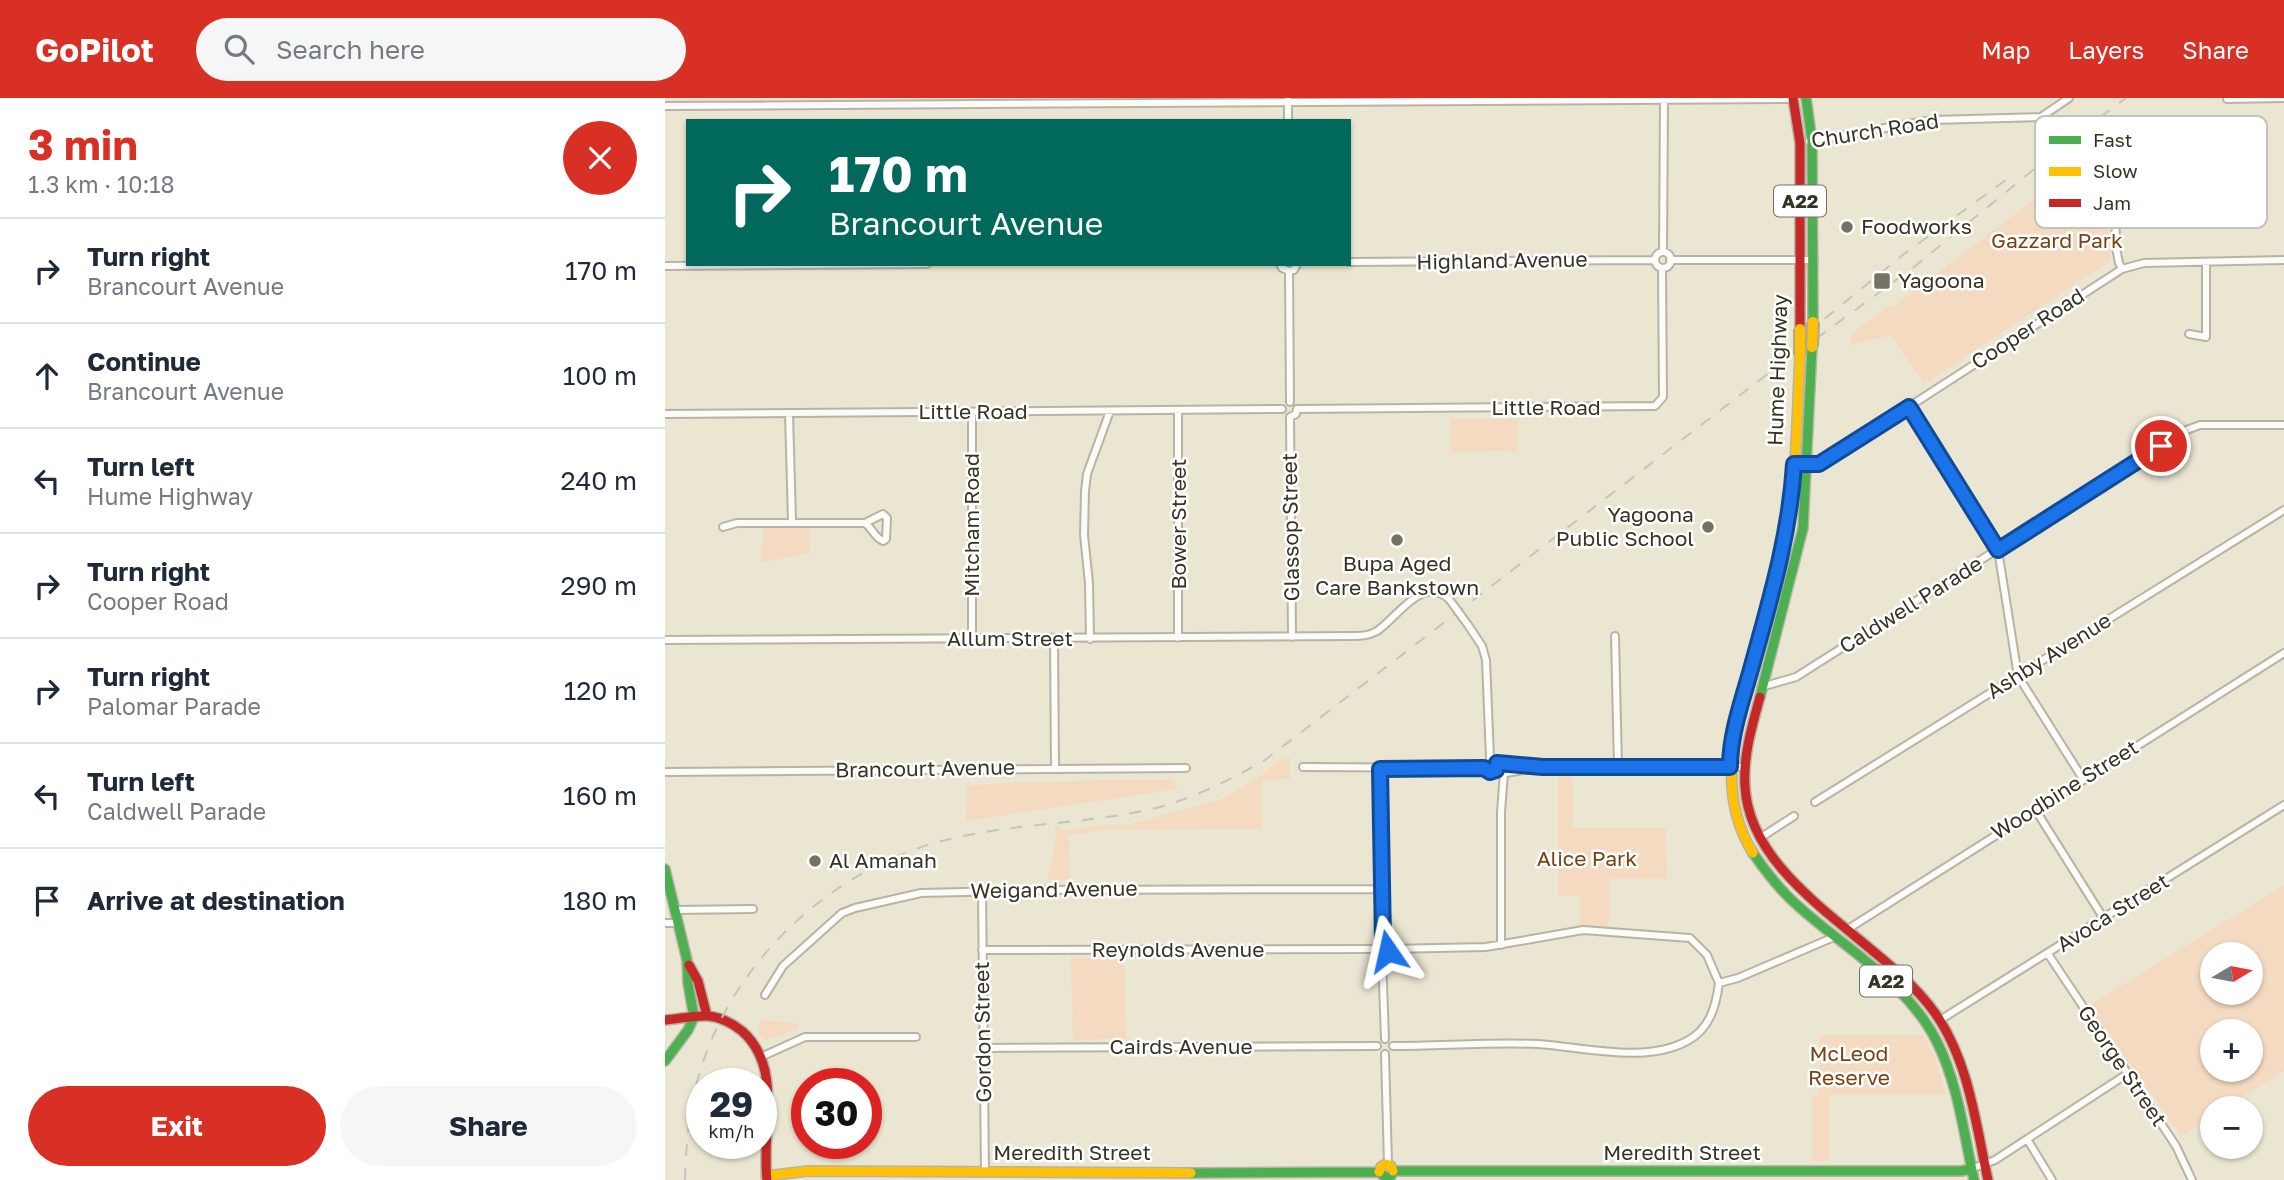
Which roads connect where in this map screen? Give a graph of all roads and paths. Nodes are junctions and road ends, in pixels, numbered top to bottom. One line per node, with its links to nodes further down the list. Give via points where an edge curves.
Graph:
1 (1806, 98): 12 (main road, Hume Highway / A22)
2 (2069, 98): 9 (street, Church Road)
3 (2284, 98): 5 (street)
4 (1793, 99): 7 (street); 13 (main road, Hume Highway / A22)
5 (2227, 99)
6 (1288, 100): 7 (street); 8 (street); 11 (street)
7 (1664, 100): 15 (street)
8 (665, 106)
9 (2042, 116)
10 (2035, 117): 12 (street, Church Road, via 1932,120)
11 (1288, 119)
12 (1812, 141): 13 (street, Church Road); 19 (main road, Hume Highway / A22)
13 (1800, 143): 18 (main road, Hume Highway / A22)
14 (2116, 228): 28 (street)
15 (1663, 252): 16 (street); 17 (street)
16 (1655, 260): 21 (street, Highland Avenue); 27 (street)
17 (1671, 260): 18 (street); 27 (street)
18 (1800, 260): 19 (street); 42 (main road, Hume Highway / A22, bridge)
19 (1814, 260): 43 (main road, Hume Highway / A22, bridge)
20 (2284, 260): 22 (street, Cooper Road)
21 (1351, 262)
22 (2206, 262): 28 (street, Cooper Road, via 2144,263); 30 (street, via 2206,337)
23 (665, 266): 24 (street)
24 (686, 266)
25 (1281, 266): 29 (street)
26 (1296, 266): 29 (street)
27 (1663, 268): 34 (street, Little Road, via 1663,397 1659,404)
28 (2122, 269): 32 (street, Cooper Road)
29 (1289, 271): 31 (street)
30 (2189, 334)
31 (1290, 402): 33 (street); 34 (street)
32 (1909, 407): 43 (street, Cooper Road, via 1819,464); 48 (street)
33 (1282, 409): 35 (street, Little Road); 40 (street)
34 (1297, 409): 40 (street)
35 (1178, 410): 36 (street, Little Road); 51 (street, Bower Street)
36 (1110, 411): 37 (street, Little Road); 54 (street, via 1085,491)
37 (972, 412): 38 (street, Little Road); 52 (street, Mitcham Road)
38 (789, 413): 39 (street, Little Road); 45 (street)
39 (665, 414)
40 (1290, 417): 50 (street, Glassop Street)
41 (2284, 425): 48 (street, Caldwell Parade, via 2200,425)
42 (1794, 464): 43 (street, Cooper Road); 64 (main road, Hume Highway / A22, via 1784,543)
43 (1808, 464): 58 (main road, Hume Highway / A22, via 1801,541)
44 (2284, 510): 57 (street, Ashby Avenue)
45 (792, 521): 46 (street); 47 (street)
46 (865, 523): 46 (street, via 883,514 887,517 886,538 879,539)
47 (723, 527)
48 (1998, 550): 57 (street); 58 (street, Caldwell Parade, via 1796,677)
49 (1615, 636): 63 (street)
50 (1291, 637): 51 (street, Allum Street); 59 (street, Allum Street, bridge, via 1374,632 1423,592 1435,591 1449,599 1482,646 1486,660)
51 (1178, 638): 54 (street, Allum Street)
52 (972, 639): 53 (street, Allum Street); 55 (street, Allum Street)
53 (1054, 639): 54 (street, Allum Street); 66 (street)
54 (1090, 639)
55 (665, 640)
56 (2284, 653): 73 (street, Woodbine Street)
57 (2018, 676): 73 (street); 74 (street, Ashby Avenue)
58 (1761, 687): 65 (main road, Hume Highway / A22)
59 (1490, 758): 60 (street); 68 (street)
60 (1497, 763): 62 (street); 71 (street)
61 (1303, 767): 69 (street)
62 (1543, 767): 63 (street); 72 (street)
63 (1618, 767): 64 (street)
64 (1730, 767): 65 (street); 87 (main road, Hume Highway / A22, via 1734,807 1750,848 1781,891)
65 (1744, 767): 78 (main road, Hume Highway / A22, via 1749,812)
66 (1055, 768): 67 (street, Brancourt Avenue); 70 (street, Brancourt Avenue)
67 (1186, 768)
68 (1484, 768): 69 (street); 71 (street)
69 (1380, 769): 80 (street)
70 (665, 772)
71 (1492, 772): 72 (street)
72 (1504, 773): 89 (street)
73 (2083, 779): 76 (street, Woodbine Street)
74 (1815, 803)
75 (2284, 805): 84 (street, Avoca Street)
76 (2035, 809): 84 (street); 86 (street, Woodbine Street)
77 (1794, 816): 78 (street)
78 (1760, 838): 86 (main road, Hume Highway / A22, via 1799,887)
79 (665, 869): 83 (main road)
80 (1381, 889): 81 (street, Weigand Avenue); 88 (street)
81 (982, 891): 92 (street, Gordon Street); 97 (street, Weigand Avenue, via 921,893 842,914 783,966)
82 (753, 909): 83 (street)
83 (674, 910): 85 (main road)
84 (2104, 919): 93 (street, Avoca Street)
85 (671, 923): 95 (main road)
86 (1847, 929): 102 (main road, Hume Highway / A22, via 1909,983)
87 (1834, 937): 96 (street); 117 (main road, Hume Highway / A22, via 1892,986 1928,1025 1947,1065)
88 (1383, 941): 90 (street); 91 (street)
89 (1501, 945): 91 (street); 96 (street, via 1583,930 1690,938 1707,955)
90 (1375, 949): 92 (street, Reynolds Avenue); 94 (street)
91 (1389, 949): 94 (street)
92 (982, 950): 108 (street, Gordon Street)
93 (2048, 954): 102 (street, Avoca Street); 112 (street, George Street)
94 (1382, 956): 104 (street)
95 (687, 960): 99 (main road, via 698,981); 100 (main road)
96 (1719, 982): 107 (street, via 1712,1015 1703,1030 1689,1041 1667,1048 1622,1052 1538,1044)
97 (765, 995)
98 (665, 1014): 100 (main road)
99 (706, 1016): 100 (main road); 110 (main road, via 742,1030)
100 (694, 1017): 101 (main road); 105 (main road)
101 (665, 1020): 105 (main road, via 675,1025)
102 (1940, 1020): 114 (main road, Hume Highway / A22, via 1959,1061)
103 (916, 1037): 110 (street, via 805,1037)
104 (1385, 1039): 106 (street); 107 (street)
105 (680, 1041): 111 (main road)
106 (1377, 1046): 108 (street, Cairds Avenue); 109 (street)
107 (1393, 1046): 109 (street)
108 (984, 1048): 116 (street, Gordon Street)
109 (1385, 1054): 115 (street)
110 (763, 1056): 120 (main road, via 768,1079)
111 (665, 1061)
112 (2127, 1074): 113 (street); 123 (street, George Street, via 2176,1146)
113 (2027, 1139): 114 (street); 122 (street)
114 (1985, 1165): 117 (street); 121 (main road, Hume Highway / A22)
115 (1387, 1169): 117 (main road, Meredith Street, via 1961,1171); 119 (main road, Meredith Street)
116 (985, 1172): 118 (main road, Meredith Street); 120 (main road, Meredith Street, via 808,1171)
117 (1972, 1175)
118 (1143, 1176): 119 (main road, Meredith Street)
119 (1308, 1176)
120 (766, 1178)
121 (1988, 1180)
122 (2052, 1180)
123 (2192, 1180)

